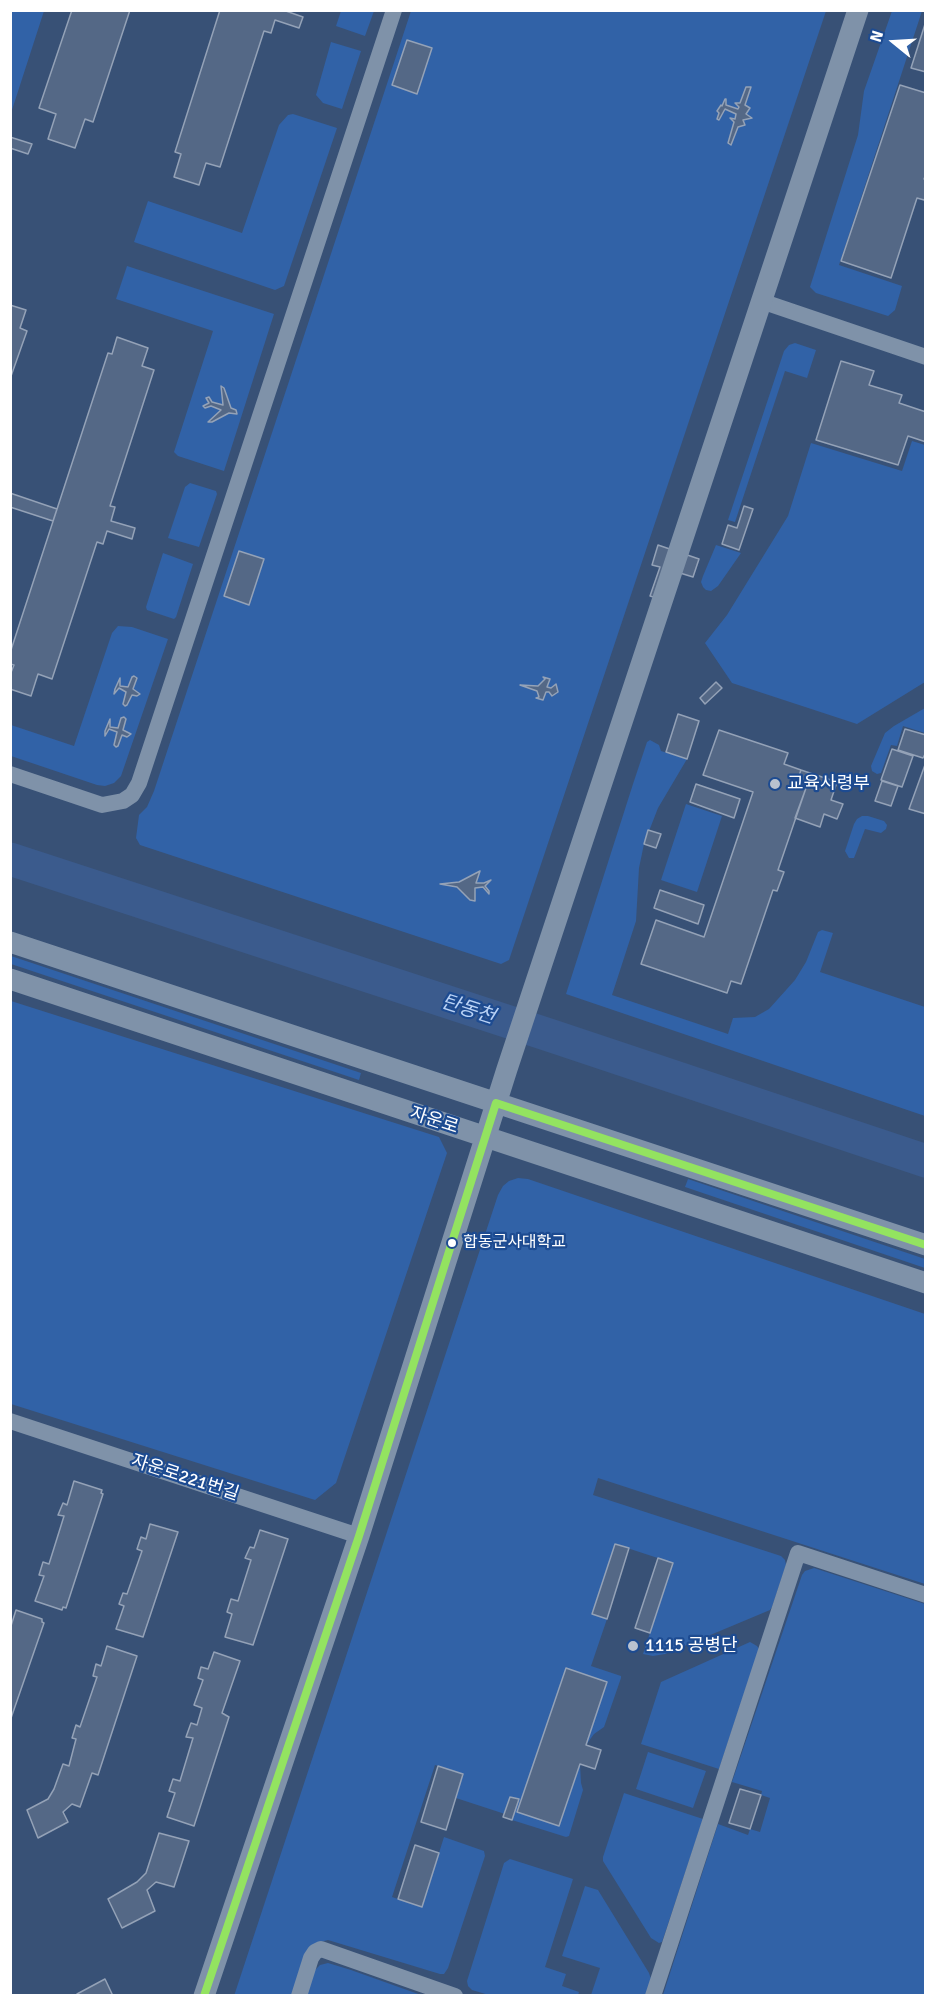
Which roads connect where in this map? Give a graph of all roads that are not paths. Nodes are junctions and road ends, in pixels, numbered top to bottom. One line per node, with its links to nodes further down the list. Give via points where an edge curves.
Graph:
1 (394, 10): 5 (street, via 139,783 123,801 102,805)
2 (858, 10): 3 (street)
3 (761, 301): 4 (street); 8 (street)
4 (926, 357)
5 (10, 774)
6 (10, 942): 8 (street, 자운로)
7 (10, 980): 9 (street, 자운로)
8 (496, 1103): 9 (street); 10 (street, 자운로)
9 (485, 1138): 11 (street, 자운로); 13 (street)
10 (926, 1245)
11 (926, 1283)
12 (10, 1421): 13 (street, 자운로221번길)
13 (359, 1536): 15 (street)
14 (926, 1595): 18 (street, via 798,1553)
15 (204, 1995)
16 (299, 1995): 17 (street, via 311,1958 321,1949)
17 (455, 1995)
18 (653, 1995)

